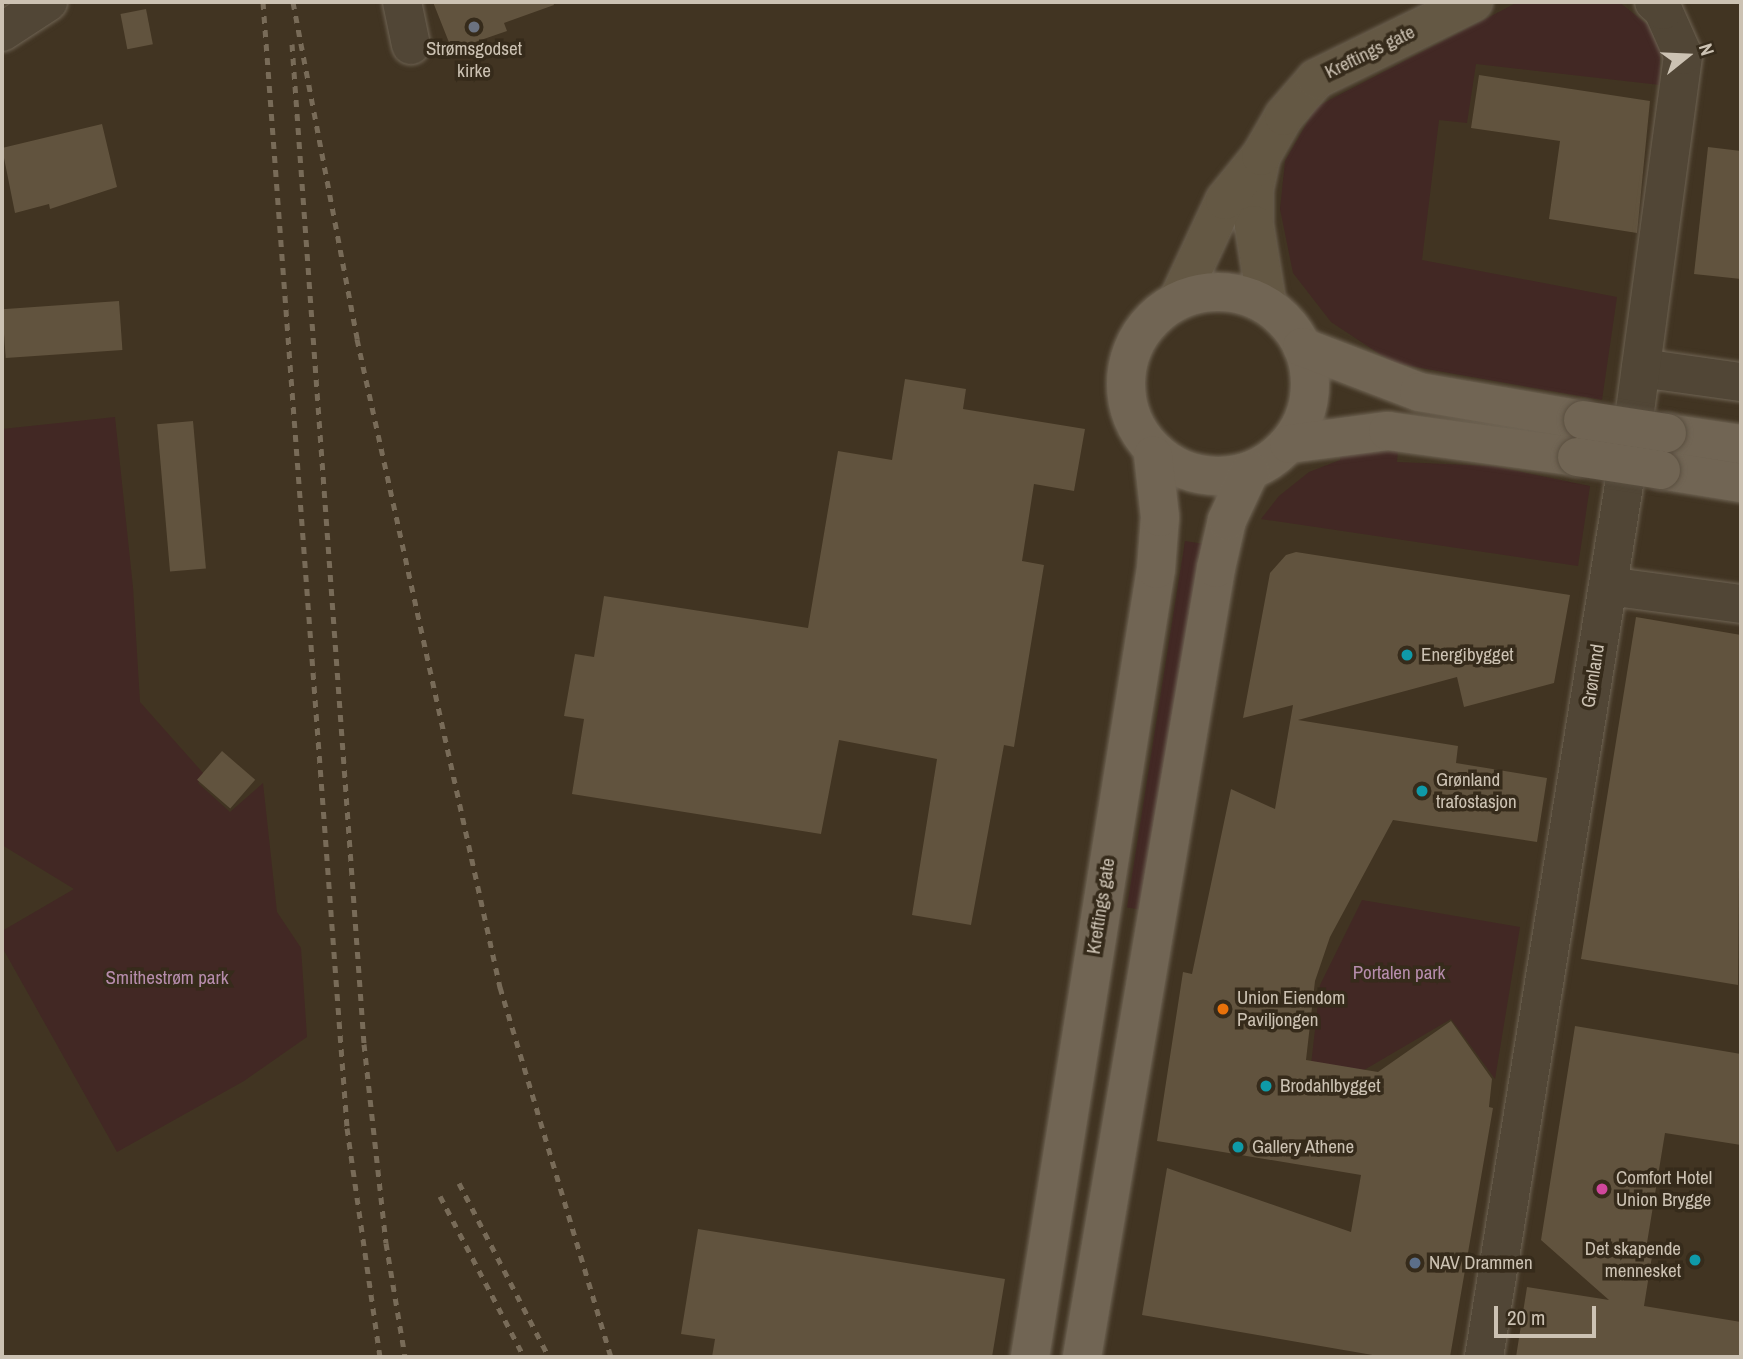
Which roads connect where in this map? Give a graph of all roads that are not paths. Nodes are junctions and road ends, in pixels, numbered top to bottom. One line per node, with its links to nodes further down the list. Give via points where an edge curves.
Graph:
1 (48, 2): 5 (street)
2 (402, 2): 6 (street)
3 (1473, 2): 7 (main road, Kreftings gate, via 1317,79 1283,116)
4 (1654, 2): 11 (street, Grønland, via 1663,10 1683,55)
5 (2, 32)
6 (411, 45)
7 (1261, 156): 8 (main road, Kreftings gate, via 1225,200); 9 (main road, Kreftings gate, via 1254,188 1254,225)
8 (1178, 301): 9 (main road, via 1215,291 1243,294); 15 (main road, via 1153,318 1135,343 1127,372 1128,402)
9 (1267, 304): 10 (main road, via 1285,320)
10 (1302, 347): 13 (main road, via 1309,384 1306,411); 14 (main road, bridge, via 1419,392)
11 (1644, 350): 12 (street); 18 (street, Grønland)
12 (1741, 382)
13 (1289, 444): 16 (main road); 17 (main road, bridge, via 1388,431)
14 (1741, 444)
15 (1153, 455): 16 (main road, via 1197,475 1222,477); 20 (main road, Kreftings gate, via 1160,517 1156,569)
16 (1250, 471): 21 (main road, via 1227,520 1216,568)
17 (1741, 483)
18 (1608, 586): 19 (street); 22 (street, Grønland)
19 (1741, 604)
20 (1030, 1357)
21 (1082, 1357)
22 (1484, 1357)

